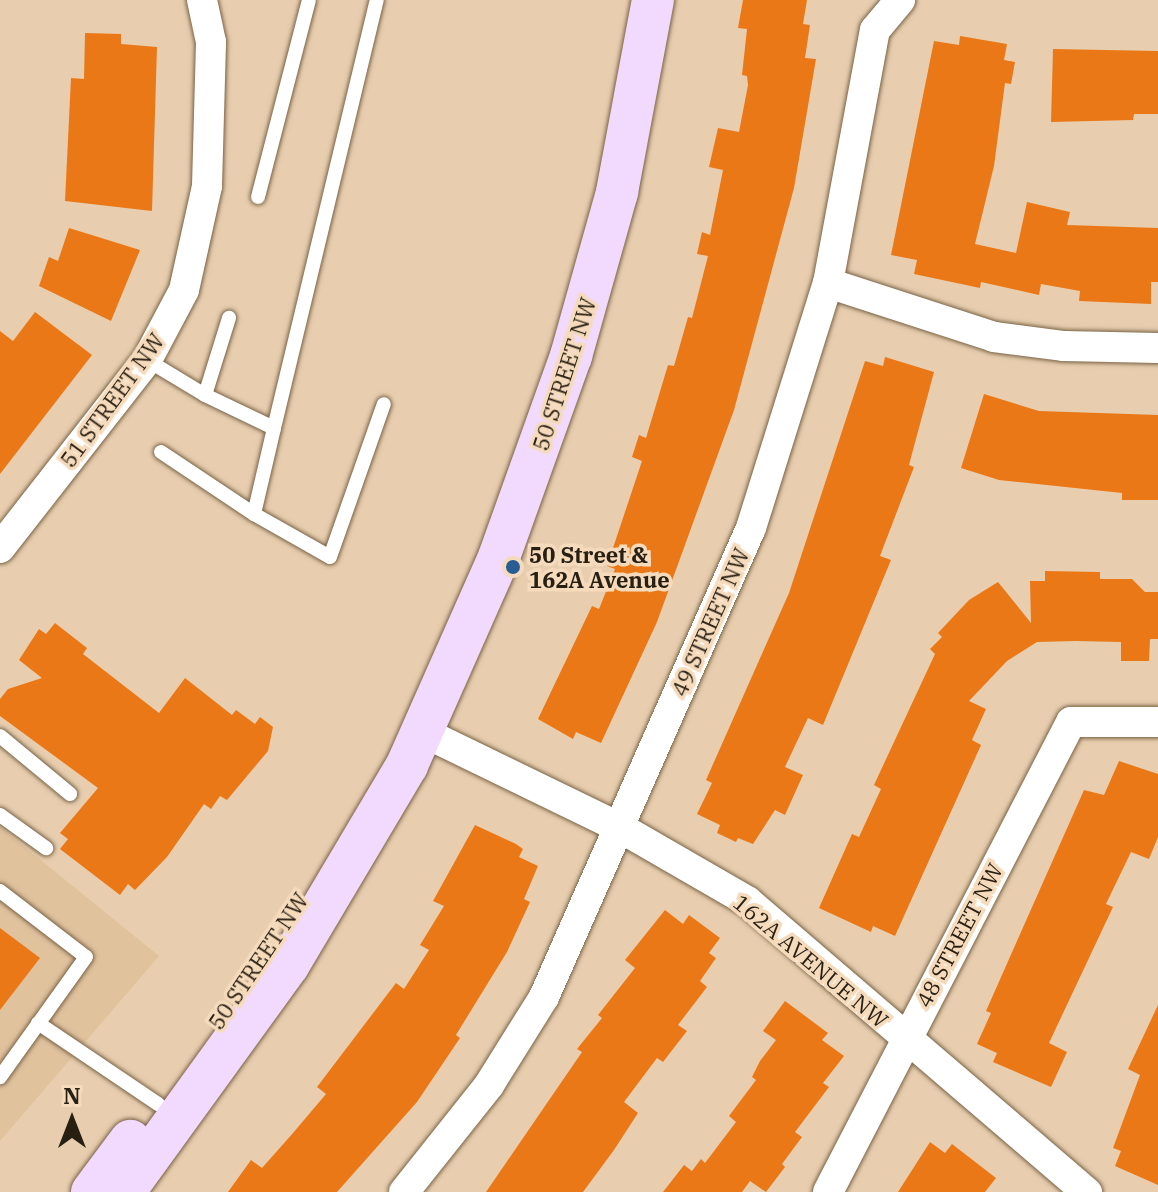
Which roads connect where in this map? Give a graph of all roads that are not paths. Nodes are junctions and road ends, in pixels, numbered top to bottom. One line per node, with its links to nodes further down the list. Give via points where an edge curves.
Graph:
1 (202, 0): 10 (street, 51 STREET NW, via 211,42 202,220 184,290)
2 (309, 0): 6 (lane)
3 (377, 0): 13 (lane)
4 (653, 0): 18 (main road, 50 STREET NW, via 617,192 571,356 499,557)
5 (897, 1): 7 (street, 49 STREET NW, via 875,30)
6 (258, 197)
7 (828, 283): 9 (street, via 994,337 1064,346); 22 (street, 49 STREET NW, via 751,528)
8 (229, 318): 11 (lane)
9 (1158, 348)
10 (147, 360): 11 (lane); 16 (street, 51 STREET NW)
11 (205, 395): 13 (lane)
12 (384, 404): 15 (lane, via 330,557)
13 (274, 428): 15 (lane)
14 (161, 452): 15 (lane)
15 (254, 514)
16 (0, 548)
17 (1158, 722): 26 (street, 48 STREET NW, via 1071,722)
18 (421, 731): 22 (street, 162A AVENUE NW); 28 (main road, 50 STREET NW, via 389,755 271,948); 30 (main road, 50 STREET NW, via 390,800 289,964)
19 (0, 736): 20 (lane)
20 (70, 794)
21 (0, 815): 23 (lane)
22 (619, 827): 26 (street, 162A AVENUE NW, via 747,901); 31 (street, 49 STREET NW, via 567,949 525,1029 468,1115)
23 (46, 848)
24 (0, 891): 25 (lane, via 86,957)
25 (38, 1023): 27 (lane); 28 (lane)
26 (904, 1040): 32 (street, 48 STREET NW); 33 (street, 162A AVENUE NW)
27 (1, 1073)
28 (158, 1104): 29 (main road, 50 STREET NW)
29 (92, 1192)
30 (124, 1192)
31 (404, 1192)
32 (828, 1192)
33 (1087, 1192)

